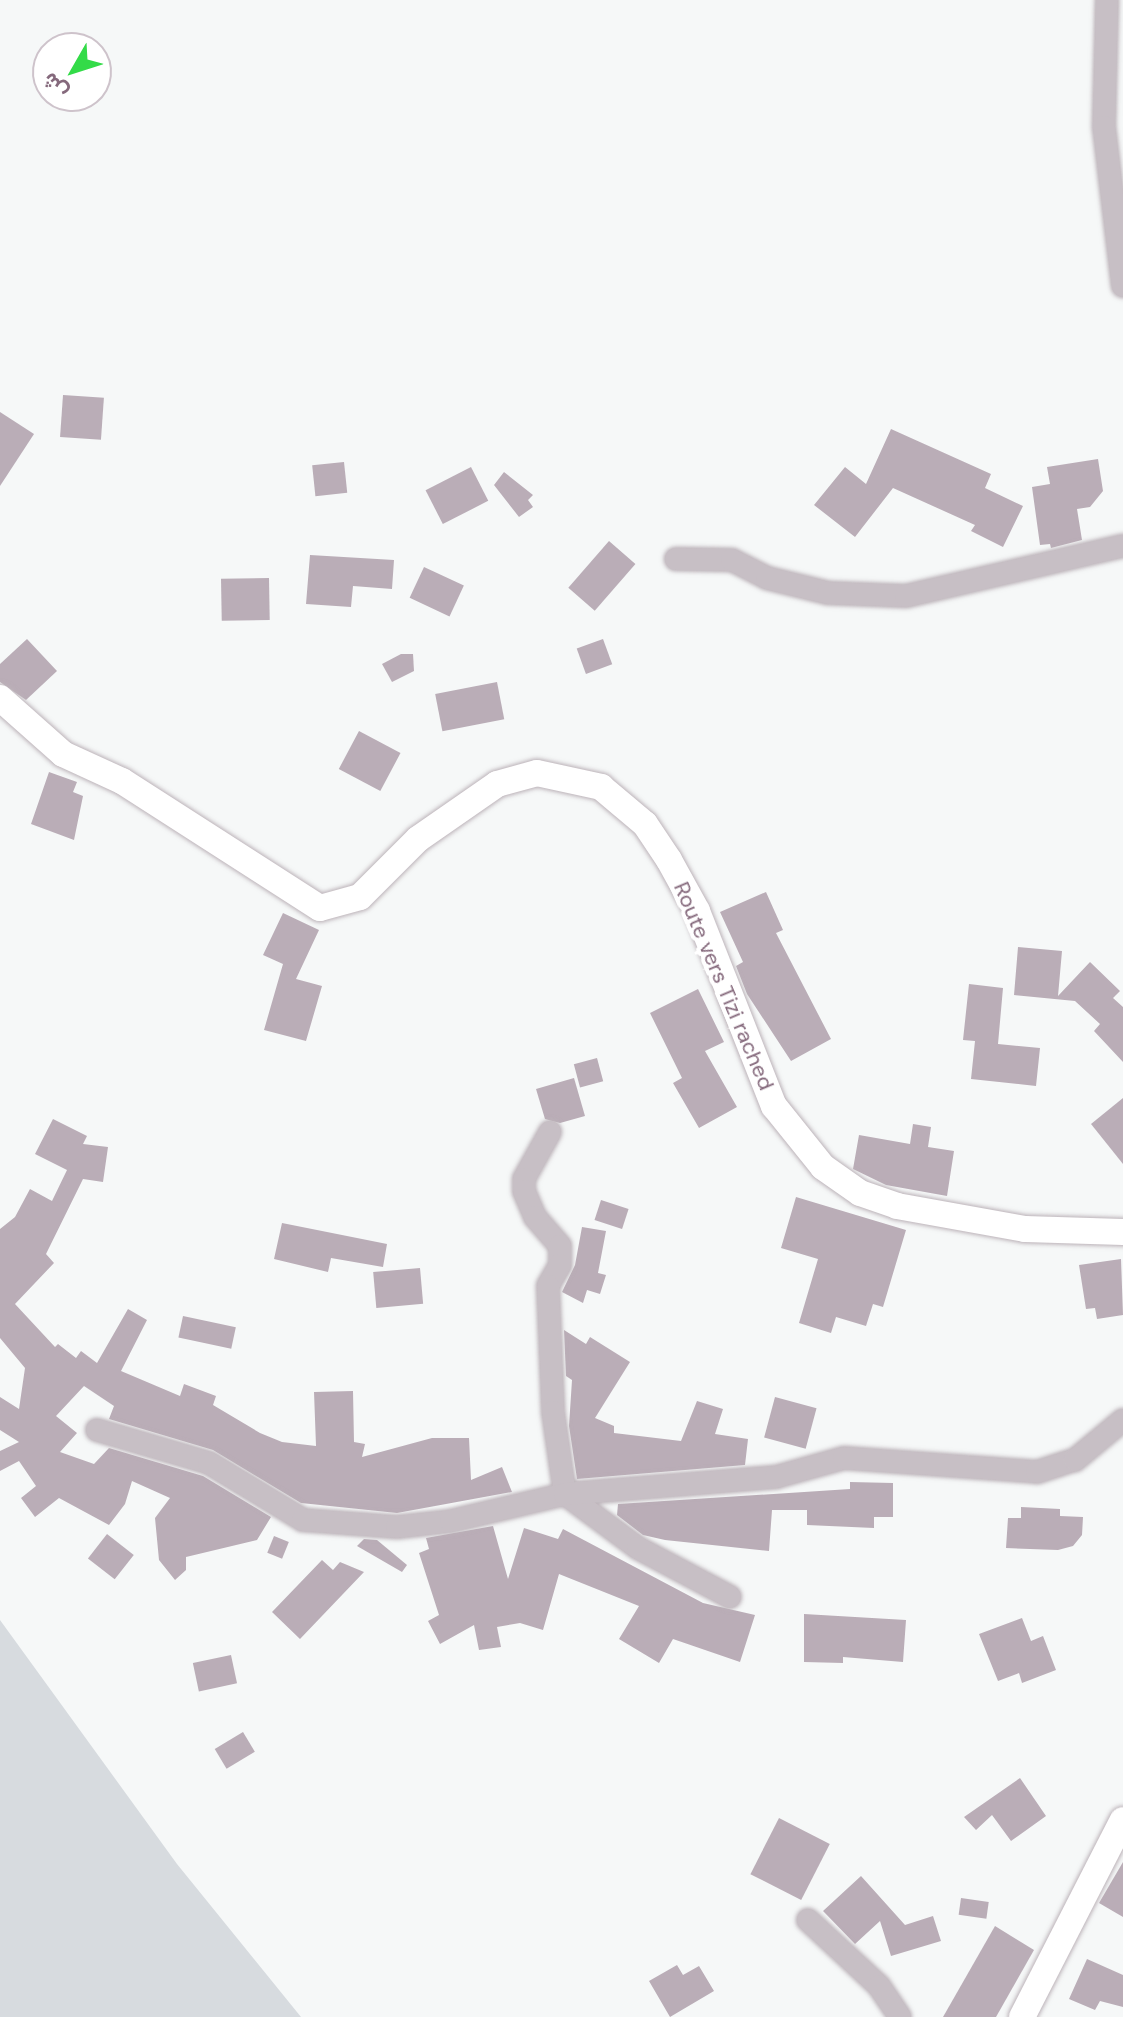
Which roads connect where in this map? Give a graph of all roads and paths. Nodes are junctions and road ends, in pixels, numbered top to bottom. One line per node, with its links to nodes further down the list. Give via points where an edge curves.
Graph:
1 (1107, 0): 2 (street, via 1104,127)
2 (1123, 286)
3 (1123, 546): 4 (street, via 906,596 828,593 767,578 732,560)
4 (676, 559)
5 (0, 698): 7 (main road, Route vers Tizi rached, via 63,754 122,781 320,908 360,897 418,839 497,784 537,773 601,787 645,824 669,860 697,911 774,1106 823,1167 860,1193 897,1206 1025,1229)
6 (550, 1132): 10 (street, via 524,1179 524,1191 535,1217 560,1246 560,1265 548,1286 553,1412)
7 (1123, 1232)
8 (1123, 1420): 10 (street, via 1075,1460 1037,1472 844,1458 776,1477)
9 (97, 1430): 10 (street, via 209,1463 303,1520 363,1528 423,1527)
10 (565, 1494): 11 (street, via 638,1548)
11 (730, 1597)
12 (1123, 1820): 15 (main road)
13 (808, 1920): 14 (street, via 879,1986)
14 (900, 2017)
15 (1022, 2017)

